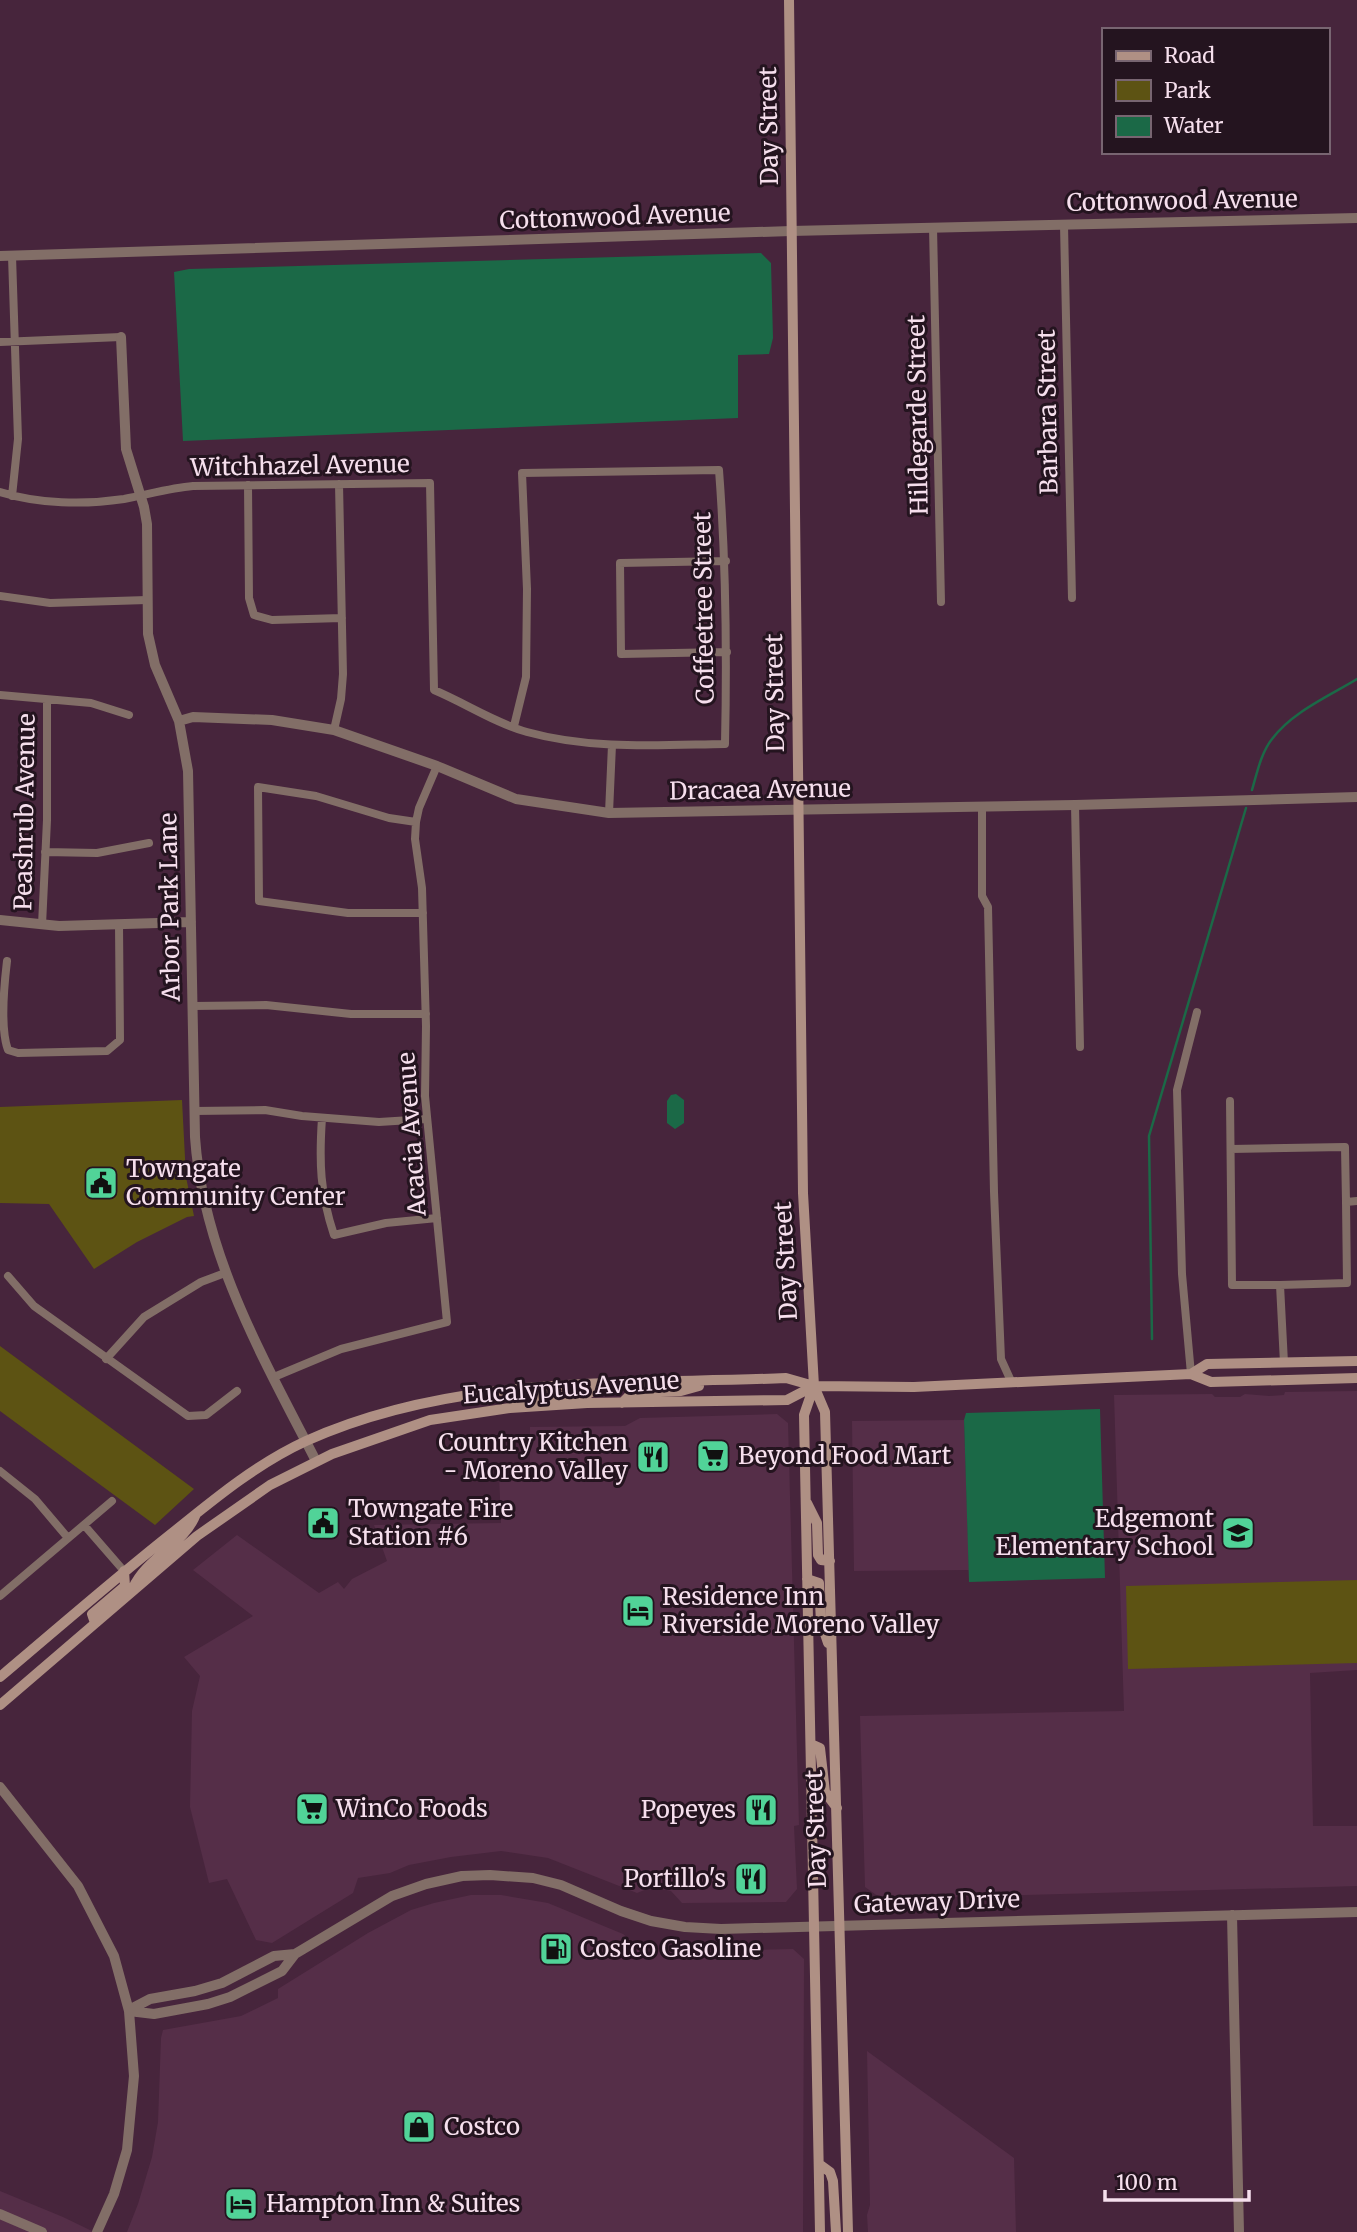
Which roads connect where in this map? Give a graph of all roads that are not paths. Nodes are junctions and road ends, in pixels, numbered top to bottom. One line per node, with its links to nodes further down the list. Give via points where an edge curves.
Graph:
1 (789, 0): 5 (main road, Day Street)
2 (1357, 218): 3 (street, Cottonwood Avenue)
3 (1064, 225): 4 (street, Cottonwood Avenue); 18 (street, Barbara Street)
4 (933, 228): 5 (street, Cottonwood Avenue); 20 (street, Hildegarde Street)
5 (791, 231): 7 (street, Cottonwood Avenue); 35 (main road, Day Street)
6 (0, 256): 7 (street, Cottonwood Avenue)
7 (12, 256): 9 (street)
8 (121, 337): 9 (street); 15 (street, Arbor Park Lane, via 126,449)
9 (14, 341): 10 (street); 14 (street, via 18,454)
10 (0, 342)
11 (339, 484): 12 (street, Witchhazel Avenue); 21 (street); 27 (street, Witchhazel Avenue, via 430,483 434,690)
12 (247, 485): 15 (street, Witchhazel Avenue, via 175,488); 21 (street, via 254,615 272,620)
13 (0, 492): 14 (street, Witchhazel Avenue)
14 (12, 495): 15 (street, Witchhazel Avenue, via 56,502)
15 (140, 495): 19 (street, Arbor Park Lane, via 147,524)
16 (726, 561): 22 (street, Coffeetree Street); 22 (street, via 620,564 621,654); 27 (street, Coffeetree Street, via 719,470 522,473 526,677)
17 (0, 596): 19 (street, via 50,603)
18 (1072, 598)
19 (147, 600): 26 (street, Arbor Park Lane, via 155,665)
20 (941, 602)
21 (342, 618): 28 (street, via 342,687)
22 (727, 652): 29 (street, Coffeetree Street)
23 (0, 695): 24 (street)
24 (47, 700): 25 (street, via 91,704); 39 (street, Peashrub Avenue)
25 (129, 715)
26 (179, 721): 28 (street, Dracaea Avenue, via 272,720); 42 (street, Arbor Park Lane, via 188,771)
27 (514, 726): 30 (street, Witchhazel Avenue, via 568,741)
28 (334, 730): 31 (street, Dracaea Avenue)
29 (725, 744): 30 (street, Witchhazel Avenue)
30 (611, 745): 36 (street)
31 (437, 766): 36 (street, Dracaea Avenue, via 516,799); 37 (street, Acacia Avenue)
32 (1357, 797): 33 (street, Dracaea Avenue)
33 (1075, 805): 34 (street, Dracaea Avenue); 49 (street)
34 (982, 807): 35 (street, Dracaea Avenue); 68 (street, via 1000,1359)
35 (798, 810): 36 (street, Dracaea Avenue); 70 (main road, Day Street, via 803,1193)
36 (609, 813)
37 (416, 822): 40 (street, Acacia Avenue); 40 (street, via 316,796 258,787 260,901 348,913)
38 (149, 843): 39 (street, via 97,853)
39 (46, 852): 43 (street, Peashrub Avenue)
40 (423, 913): 48 (street, Acacia Avenue)
41 (0, 920): 43 (street)
42 (191, 922): 44 (street); 46 (street, Arbor Park Lane)
43 (42, 925): 44 (street)
44 (119, 925): 45 (street, via 120,1040 107,1051 8,1050 3,1000)
45 (7, 961)
46 (193, 1006): 48 (street, via 266,1005 351,1014); 51 (street, Arbor Park Lane)
47 (1197, 1012): 64 (street, via 1177,1090 1182,1274)
48 (426, 1014): 53 (street, Acacia Avenue)
49 (1080, 1046)
50 (1230, 1101): 54 (street)
51 (194, 1111): 52 (street, via 265,1110); 58 (street, Arbor Park Lane, via 201,1187)
52 (322, 1118): 53 (street); 57 (street, via 320,1177 334,1235)
53 (427, 1119): 57 (street, Acacia Avenue)
54 (1231, 1149): 56 (street, via 1345,1147); 60 (street, via 1232,1285)
55 (1357, 1201): 56 (street)
56 (1346, 1202): 60 (street, via 1347,1283)
57 (437, 1218): 65 (street, Acacia Avenue, via 447,1321 341,1349)
58 (225, 1273): 61 (street, via 201,1282 144,1317); 65 (street, Arbor Park Lane)
59 (8, 1276): 61 (street, via 34,1306)
60 (1280, 1284): 63 (street)
61 (106, 1359): 71 (street, via 188,1416 206,1415)
62 (1357, 1361): 63 (main road, Eucalyptus Avenue)
63 (1284, 1363): 64 (main road, Eucalyptus Avenue, via 1207,1364)
64 (1191, 1374): 66 (main road, Eucalyptus Avenue, via 1211,1382); 68 (main road, Eucalyptus Avenue)
65 (274, 1377): 74 (street, Arbor Park Lane)
66 (1357, 1378)
67 (719, 1381): 69 (main road, Eucalyptus Avenue); 70 (main road, Eucalyptus Avenue, via 786,1378); 72 (main road, via 681,1391 632,1393)
68 (1011, 1381): 70 (main road, Eucalyptus Avenue, via 914,1387)
69 (607, 1384): 73 (main road, via 586,1395 539,1396); 74 (main road, Eucalyptus Avenue, via 502,1390 424,1403)
70 (814, 1385): 72 (main road, Eucalyptus Avenue, via 787,1400); 78 (main road, Day Street, via 804,1415); 82 (main road, Day Street, via 825,1412)
71 (237, 1391)
72 (622, 1403): 73 (main road, Eucalyptus Avenue)
73 (510, 1408): 75 (main road, Eucalyptus Avenue, via 430,1420)
74 (306, 1441): 75 (street, Arbor Park Lane); 79 (main road, Eucalyptus Avenue, via 243,1478)
75 (316, 1461): 85 (main road, Eucalyptus Avenue, via 254,1495)
76 (0, 1471): 81 (street, via 35,1499)
77 (112, 1501): 80 (street)
78 (806, 1501): 82 (main road, via 817,1523 818,1555); 84 (main road, Day Street)
79 (196, 1514): 83 (main road, Eucalyptus Avenue); 85 (main road, via 190,1528 139,1575)
80 (84, 1525): 81 (street); 83 (street)
81 (68, 1538): 86 (street)
82 (830, 1561): 88 (main road, Day Street)
83 (124, 1571): 87 (main road, via 125,1586 93,1614); 89 (main road, Eucalyptus Avenue)
84 (807, 1579): 88 (main road, via 819,1583 821,1622); 91 (main road, Day Street)
85 (132, 1590): 87 (main road, Eucalyptus Avenue)
86 (0, 1596)
87 (95, 1623): 90 (main road, Eucalyptus Avenue)
88 (831, 1652): 93 (main road, Day Street)
89 (0, 1677)
90 (0, 1704)
91 (811, 1744): 93 (main road, via 820,1748 825,1792); 97 (main road, Day Street)
92 (0, 1787): 99 (street, via 78,1886 114,1956)
93 (837, 1808): 96 (main road, Day Street)
94 (1357, 1912): 95 (street, Gateway Drive)
95 (1232, 1915): 96 (street, Gateway Drive); 107 (street)
96 (841, 1926): 97 (street, Gateway Drive); 106 (main road, Day Street)
97 (815, 1927): 98 (street, Gateway Drive, via 685,1927 651,1921 533,1878 462,1876 391,1896); 100 (main road, Day Street)
98 (295, 1954): 99 (street, Gateway Drive, via 274,1956 222,1983 150,1999); 99 (street, Gateway Drive, via 282,1971 230,1997 153,2014)
99 (129, 2011): 103 (street, via 134,2076 127,2150)
100 (819, 2164): 104 (main road, Day Street); 105 (main road, via 833,2181)
101 (0, 2214): 102 (street)
102 (42, 2232)
103 (97, 2232)
104 (820, 2232)
105 (836, 2232)
106 (848, 2232)
107 (1239, 2232)

